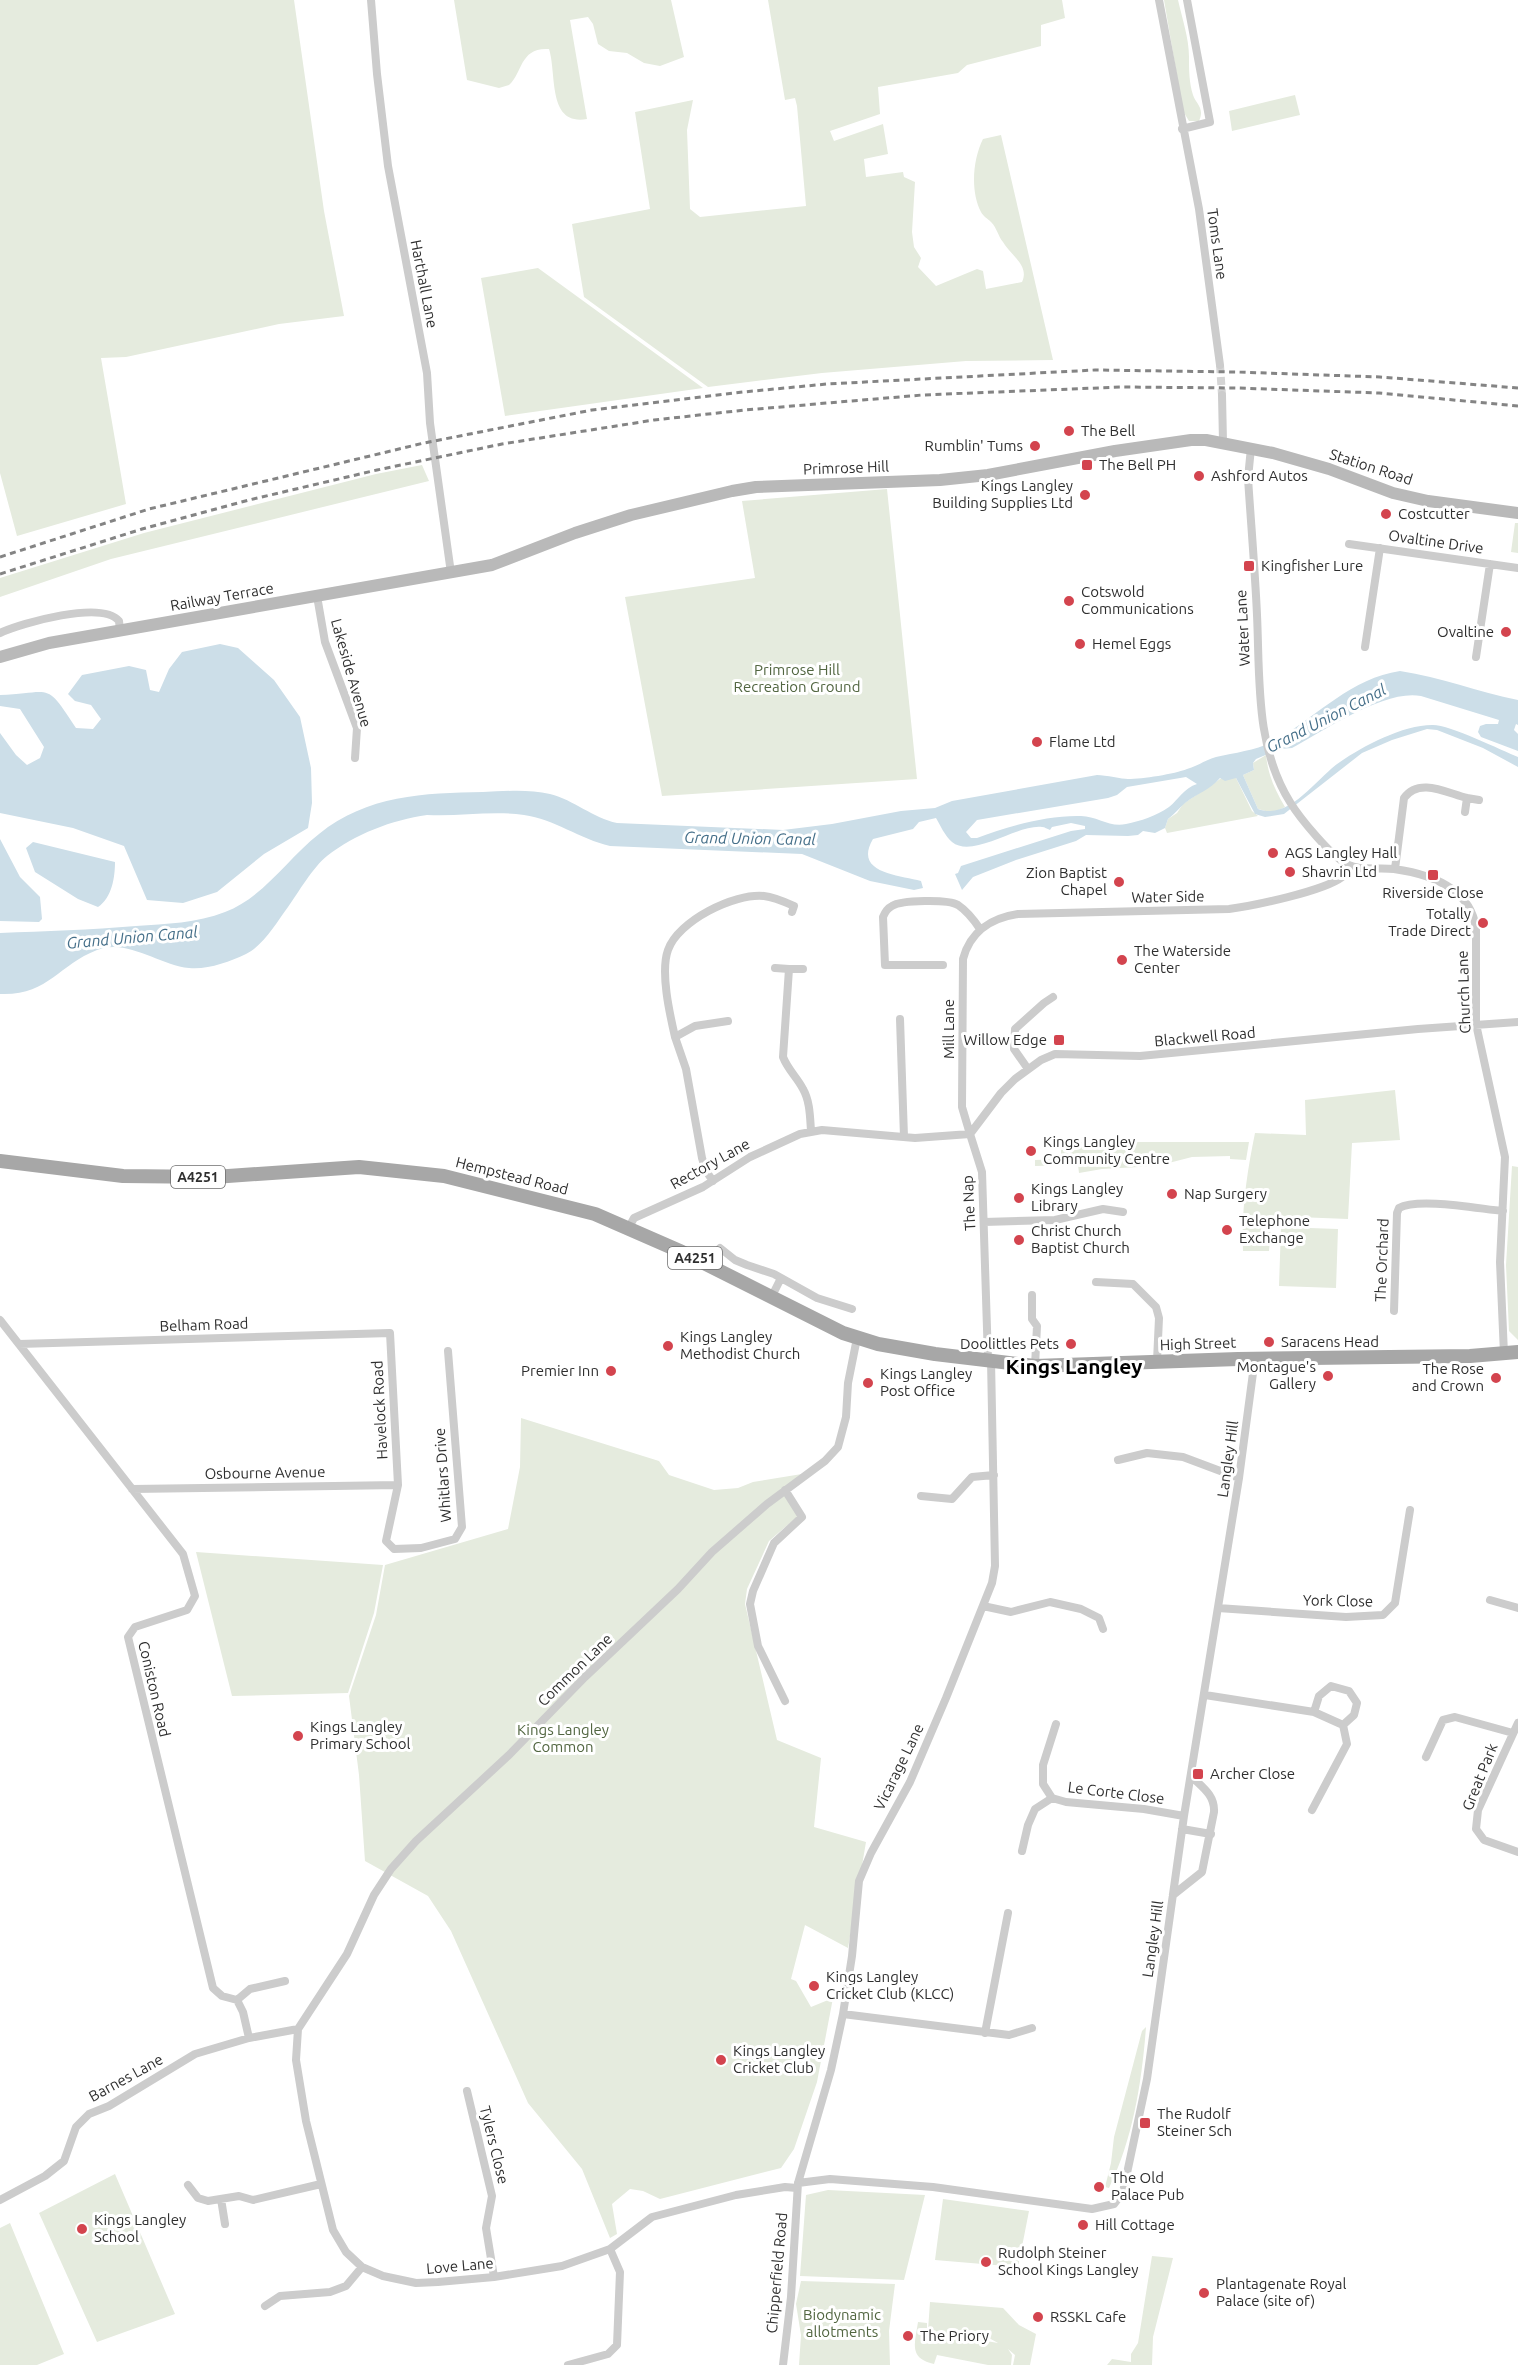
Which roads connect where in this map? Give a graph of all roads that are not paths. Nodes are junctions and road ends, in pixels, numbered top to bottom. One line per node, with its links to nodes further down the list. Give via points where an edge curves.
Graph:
1 (371, 0): 14 (street, Harthall Lane, via 388,166 427,373)
2 (1160, 0): 4 (street, Toms Lane)
3 (1187, 0): 4 (street, via 1210,122)
4 (1182, 129): 5 (street, Toms Lane, via 1199,210)
5 (1220, 365)
6 (1222, 395): 7 (street)
7 (1223, 442): 8 (street, Primrose Hill); 14 (street, Primrose Hill, via 1169,443 976,476 732,491 631,515 492,565)
8 (1251, 448): 9 (street, Station Road, via 1329,469 1393,493); 25 (street, Water Lane, via 1248,478 1261,709 1271,762 1297,812)
9 (1518, 513)
10 (1349, 544): 11 (street, Ovaltine Drive)
11 (1380, 548): 12 (street, Ovaltine Drive); 18 (street)
12 (1490, 564): 13 (street, Ovaltine Drive); 20 (street)
13 (1518, 568)
14 (450, 573): 15 (street, Railway Terrace)
15 (317, 596): 16 (street, Railway Terrace); 21 (street, Lakeside Avenue, via 325,642 357,728)
16 (120, 630): 17 (street, via 116,616 97,613 40,619); 19 (street, Railway Terrace)
17 (0, 633)
18 (1365, 647)
19 (0, 657)
20 (1476, 657)
21 (355, 758)
22 (1467, 798): 23 (street); 24 (street); 26 (street, via 1424,786 1409,792 1404,798)
23 (1479, 800)
24 (1465, 812)
25 (1349, 866): 26 (street, Church Lane); 28 (street, Water Side, via 1344,876 1330,885 1253,906 1018,914 992,921)
26 (1395, 869): 37 (street, Church Lane, via 1445,884 1468,904 1474,916)
27 (794, 906): 38 (street, via 765,896 748,896 701,916 678,936 668,949 666,962)
28 (980, 929): 29 (street, via 956,903 893,904 883,917 881,965); 41 (street, Mill Lane, via 963,959 962,1107)
29 (944, 965)
30 (775, 968): 31 (street)
31 (789, 969): 32 (street); 40 (street, via 783,1057 803,1089)
32 (803, 969)
33 (1053, 997): 39 (street, via 1016,1029 1014,1049)
34 (900, 1019): 42 (street)
35 (728, 1021): 38 (street, via 695,1026)
36 (1518, 1022): 37 (street, Blackwell Road)
37 (1476, 1024): 39 (street, Blackwell Road, via 1140,1056 1055,1054); 45 (street, Church Lane, via 1505,1156)
38 (675, 1037): 44 (street, via 686,1069 702,1158)
39 (1028, 1069): 41 (street, Blackwell Road, via 1001,1093)
40 (811, 1131): 42 (street); 44 (street, Rectory Lane, via 750,1156)
41 (970, 1134): 42 (street); 47 (street, The Nap, via 982,1172)
42 (904, 1137)
43 (0, 1161): 48 (main road, Hempstead Road / A4251, via 123,1176 214,1178 359,1167 435,1175 595,1214)
44 (713, 1181): 48 (street, Rectory Lane, via 634,1218)
45 (1503, 1211): 55 (street, The Orchard, via 1427,1203 1399,1208); 61 (street, Church Lane, via 1500,1262)
46 (1123, 1212): 47 (street, via 1103,1209 1055,1220)
47 (984, 1222): 63 (street, The Nap)
48 (628, 1229): 53 (main road, Hempstead Road / A4251)
49 (720, 1248): 50 (street, via 735,1260)
50 (781, 1278): 53 (street); 54 (street, via 817,1298)
51 (1096, 1281): 64 (street, via 1133,1284 1156,1307)
52 (1032, 1295): 65 (street, via 1032,1319 1037,1326)
53 (771, 1298): 58 (main road, Hempstead Road / A4251)
54 (852, 1309)
55 (1394, 1311)
56 (0, 1320): 59 (street, Coniston Road)
57 (390, 1333): 59 (street, Belham Road); 69 (street, Havelock Road)
58 (857, 1338): 63 (main road, Hempstead Road / A4251, via 901,1349); 71 (street, Common Lane, via 846,1417 837,1447 825,1461)
59 (19, 1344): 70 (street, Coniston Road)
60 (448, 1351): 69 (street, Whitlars Drive, via 462,1527 455,1539 421,1548 394,1549 386,1541)
61 (1511, 1353): 62 (main road, High Street / A4251)
62 (1255, 1358): 64 (main road, High Street / A4251); 68 (street, Langley Hill)
63 (989, 1360): 65 (main road, High Street / A4251); 67 (street, Vicarage Lane)
64 (1157, 1362): 65 (main road, High Street / A4251)
65 (1035, 1366)
66 (1118, 1460): 68 (street, via 1147,1453 1183,1458)
67 (994, 1475): 72 (street, via 972,1477 951,1499); 75 (street, Vicarage Lane, via 995,1566)
68 (1239, 1478): 76 (street, Langley Hill)
69 (398, 1485): 70 (street, Osbourne Avenue)
70 (132, 1489): 98 (street, Coniston Road, via 183,1554 195,1596 187,1610 135,1627 128,1637 213,1988 222,1996)
71 (785, 1490): 80 (street, via 801,1517 774,1543 750,1604 758,1646); 101 (street, Common Lane, via 712,1552 509,1755 416,1841 374,1895 347,1954)
72 (921, 1496)
73 (1410, 1510): 76 (street, York Close, via 1395,1603 1383,1615 1346,1617)
74 (1490, 1600): 77 (street)
75 (983, 1606): 78 (street, via 1011,1612 1050,1602 1099,1618); 99 (street, Vicarage Lane, via 910,1782 859,1881)
76 (1218, 1608): 79 (street, Langley Hill)
77 (1518, 1608)
78 (1103, 1629)
79 (1205, 1695): 81 (street); 87 (street, Langley Hill)
80 (785, 1701)
81 (1314, 1712): 84 (street); 84 (street, via 1319,1696 1331,1686 1349,1691 1357,1702 1354,1715)
82 (1518, 1723): 85 (street, Great Park)
83 (1056, 1724): 88 (street, Le Corte Close, via 1043,1765 1043,1784)
84 (1343, 1725): 89 (street, via 1347,1744)
85 (1513, 1733): 86 (street, via 1455,1716 1443,1720); 94 (street, Great Park, via 1478,1810 1476,1829 1484,1840)
86 (1425, 1757)
87 (1191, 1776): 90 (street, Langley Hill); 92 (street, via 1215,1804)
88 (1052, 1798): 90 (street, Le Corte Close); 93 (street, via 1035,1809)
89 (1312, 1810)
90 (1184, 1816): 91 (street, Langley Hill)
91 (1182, 1829): 92 (street); 95 (street, Langley Hill)
92 (1210, 1834): 95 (street, via 1202,1872)
93 (1022, 1851)
94 (1518, 1852)
95 (1173, 1895): 107 (street, Langley Hill, via 1147,2079 1123,2192 1114,2204 1092,2210 933,2187 831,2179)
96 (1008, 1913): 102 (street)
97 (285, 1981): 98 (street, via 250,1989)
98 (237, 2000): 103 (street)
99 (843, 2014): 102 (street); 107 (street, Vicarage Lane)
100 (1032, 2028): 102 (street, via 1009,2035)
101 (298, 2029): 103 (street, Barnes Lane); 105 (street, Love Lane, via 299,2087)
102 (985, 2032)
103 (249, 2038): 109 (street, Barnes Lane, via 195,2054 89,2114 76,2127 64,2161)
104 (467, 2091): 113 (street, Tylers Close, via 492,2196 486,2228)
105 (321, 2184): 108 (street, via 253,2200 239,2196); 112 (street, Love Lane, via 333,2230 346,2252)
106 (188, 2185): 108 (street, via 198,2198)
107 (797, 2185): 111 (street, Love Lane, via 736,2195 652,2217); 116 (street, Chipperfield Road)
108 (221, 2199): 110 (street)
109 (0, 2200)
110 (225, 2224)
111 (610, 2249): 113 (street, Love Lane, via 562,2266); 115 (street, via 620,2272 616,2345 608,2354)
112 (362, 2267): 113 (street, Love Lane, via 416,2283); 114 (street, via 346,2286 330,2292 280,2296)
113 (494, 2277)
114 (265, 2306)
115 (568, 2365)
116 (783, 2365)

